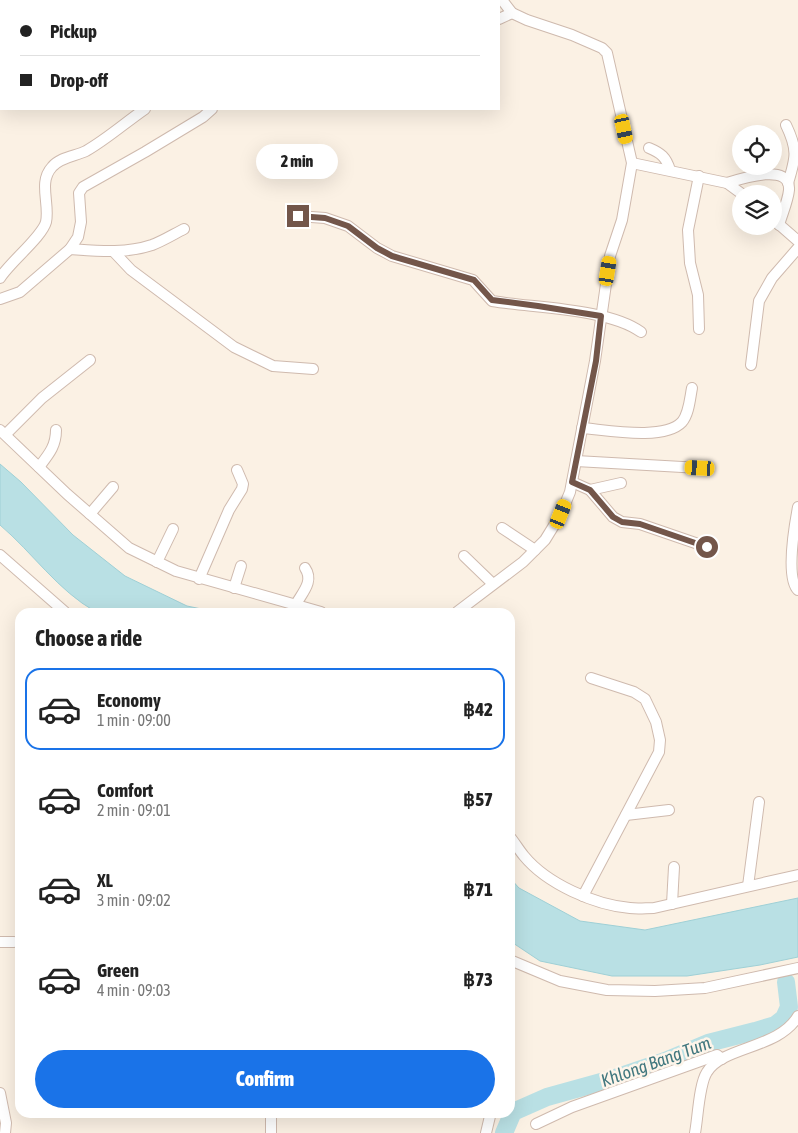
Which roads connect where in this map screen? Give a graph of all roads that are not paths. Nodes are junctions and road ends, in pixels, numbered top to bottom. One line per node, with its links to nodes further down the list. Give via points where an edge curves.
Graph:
1 (502, 0): 2 (street)
2 (512, 13): 3 (street); 8 (street, via 572,35 607,53)
3 (500, 19)
4 (144, 110): 22 (street, via 86,151 52,166 46,177 46,222)
5 (211, 110): 20 (street, via 83,187 79,193 81,222 78,237)
6 (786, 125): 12 (street, via 796,152)
7 (649, 148): 9 (street, via 661,153)
8 (632, 163): 9 (street); 24 (street, via 622,220 610,256)
9 (670, 170): 10 (street)
10 (699, 176): 11 (street); 25 (street, via 688,230 690,263 698,294)
11 (727, 183): 12 (street, via 767,173); 13 (street)
12 (788, 183): 14 (street, via 789,190)
13 (732, 187)
14 (782, 207)
15 (298, 216): 24 (street, via 325,218 348,226 392,256 474,280 492,300)
16 (782, 227): 18 (street)
17 (184, 229): 21 (street, via 153,244)
18 (798, 241)
19 (798, 248): 28 (street, via 772,278 759,300)
20 (70, 249): 21 (street); 23 (street, via 20,292)
21 (114, 252): 29 (street, via 130,270 234,346 273,366)
22 (0, 278)
23 (0, 299)
24 (601, 316): 26 (street, via 633,326); 31 (street, via 596,361)
25 (699, 329)
26 (641, 332)
27 (90, 360): 33 (street)
28 (751, 365)
29 (313, 369)
30 (692, 388): 31 (street, via 683,420 674,428 630,433)
31 (582, 428): 34 (street)
32 (56, 430): 35 (street, via 53,450)
33 (3, 432): 35 (street)
34 (576, 461): 36 (street); 38 (street)
35 (39, 467): 43 (street)
36 (700, 468)
37 (237, 470): 53 (street, via 242,489 229,510)
38 (572, 482): 41 (street); 47 (street, via 561,514 545,540)
39 (621, 484): 41 (street)
40 (113, 487): 43 (street)
41 (590, 490): 46 (street, via 613,517 622,522 640,524)
42 (798, 507): 56 (street, via 793,534 793,582)
43 (90, 514): 50 (street, via 129,548)
44 (502, 528): 47 (street)
45 (173, 529): 50 (street)
46 (707, 547)
47 (534, 550): 54 (street)
48 (0, 555): 58 (street)
49 (464, 556): 54 (street)
50 (157, 562): 53 (street)
51 (242, 566): 55 (street)
52 (305, 568): 57 (street, via 310,581)
53 (199, 579): 55 (street)
54 (493, 584): 60 (street)
55 (234, 588): 57 (street)
56 (798, 590)
57 (296, 604): 59 (street)
58 (57, 608)
59 (308, 608)
60 (462, 608)
61 (591, 678): 64 (street, via 634,692 644,699 656,722 659,752)
62 (759, 802): 68 (street)
63 (669, 810): 64 (street)
64 (626, 815): 69 (street)
65 (515, 844): 69 (street, via 525,857 555,882)
66 (674, 867): 70 (street)
67 (798, 875): 68 (street)
68 (748, 886): 70 (street)
69 (583, 896): 70 (street, via 631,908)
70 (672, 904)
71 (0, 942): 72 (street)
72 (14, 942)
73 (515, 964): 74 (street, via 560,981 607,990 655,991 706,988)
74 (798, 968)
75 (798, 1016): 76 (street, via 774,1038)
76 (722, 1059): 80 (street, via 717,1056 699,1061); 84 (street, via 707,1071 702,1080)
77 (0, 1093): 81 (street)
78 (271, 1118): 82 (street)
79 (490, 1118): 83 (street)
80 (536, 1124)
81 (6, 1133)
82 (271, 1133)
83 (486, 1133)
84 (695, 1133)

